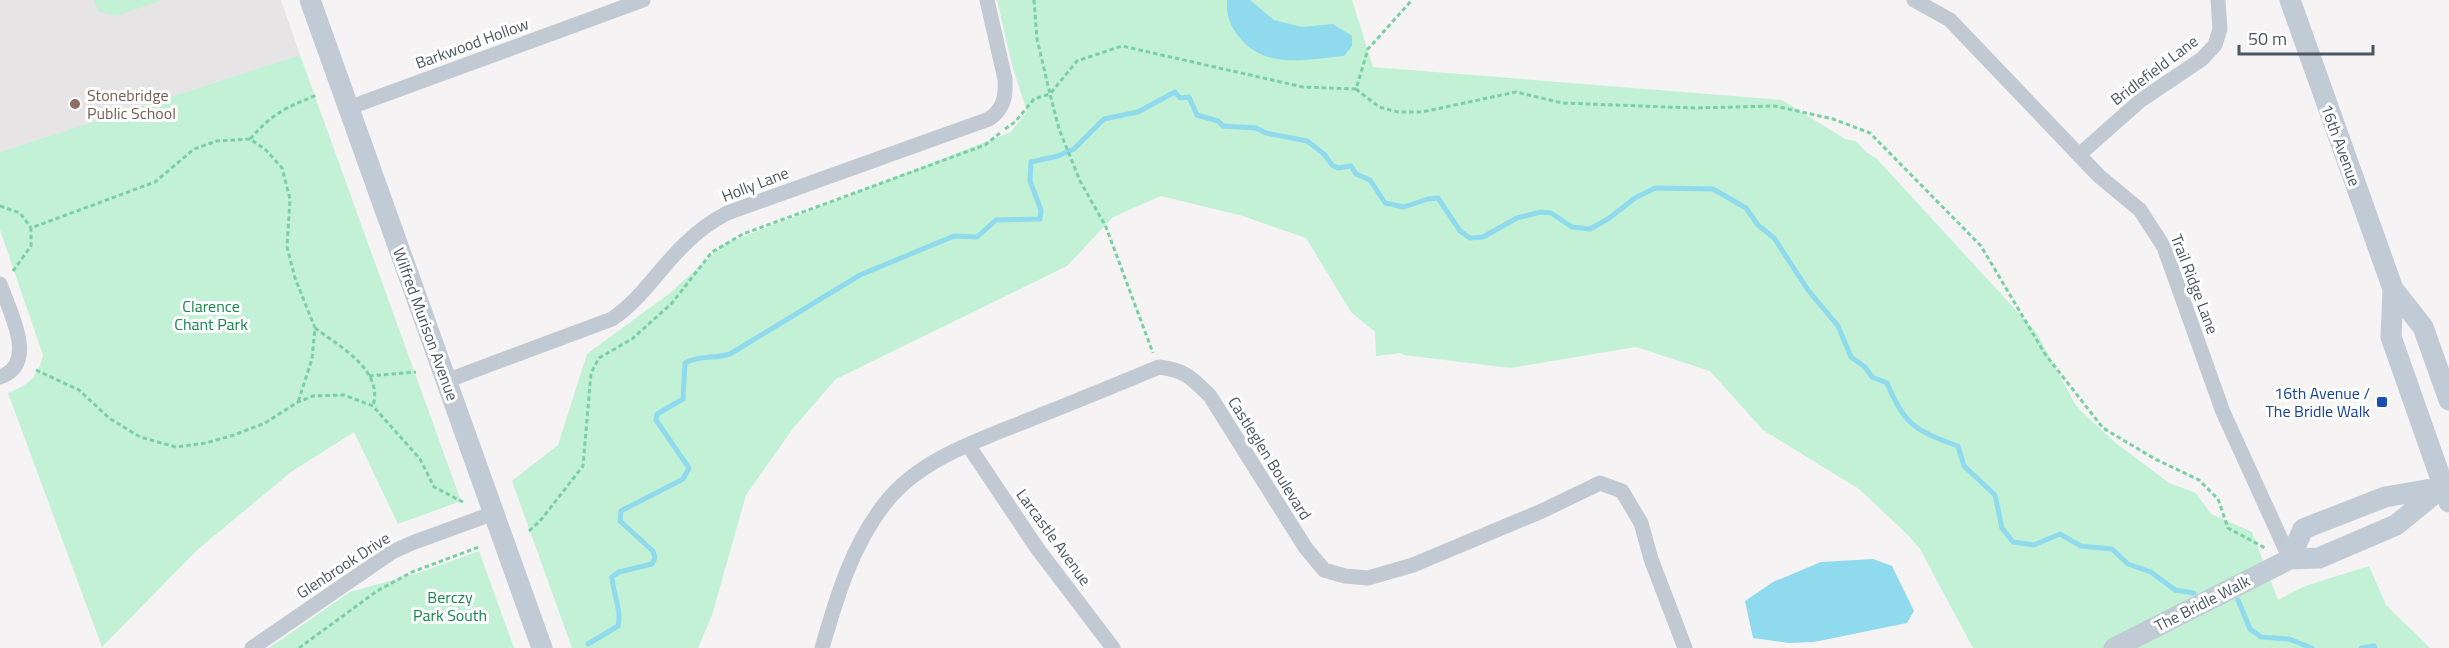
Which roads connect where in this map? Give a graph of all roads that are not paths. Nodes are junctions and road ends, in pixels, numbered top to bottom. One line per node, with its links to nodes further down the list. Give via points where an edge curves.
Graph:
1 (310, 0): 7 (street, Wilfred Murison Avenue)
2 (642, 0): 7 (street, Barkwood Hollow)
3 (987, 0): 12 (street, Holly Lane, via 1005,79 1006,92 999,112 989,119 727,213 684,244 634,303 612,319)
4 (1914, 0): 8 (street, Trail Ridge Lane, via 1955,25)
5 (2218, 0): 8 (street, Bridlefield Lane, via 2220,29 2215,45 2202,59 2141,100)
6 (2290, 0): 10 (street, 16th Avenue)
7 (348, 108): 12 (street, Wilfred Murison Avenue)
8 (2080, 154): 17 (street, Trail Ridge Lane, via 2099,176 2140,210 2164,247 2223,412)
9 (0, 285): 11 (street, via 21,342 21,353 7,375)
10 (2393, 289): 13 (street, 16th Avenue, via 2423,327); 15 (street, 16th Avenue, via 2391,337)
11 (0, 377)
12 (446, 381): 16 (street, Wilfred Murison Avenue)
13 (2449, 400)
14 (968, 445): 20 (street, via 915,473 886,502 858,544 836,598); 21 (street, Larcastle Avenue, via 1037,548); 22 (street, Castleglen Boulevard, via 1159,367 1177,369 1192,377 1210,396 1305,548 1324,570 1368,578 1413,565 1600,483 1622,491 1641,523)
15 (2447, 491): 17 (street, The Bridle Walk, via 2396,525 2319,558); 17 (street, via 2385,497 2303,529)
16 (494, 513): 18 (street, Glenbrook Drive, via 392,552); 19 (street, Wilfred Murison Avenue)
17 (2288, 559): 23 (street, The Bridle Walk)
18 (252, 648)
19 (542, 648)
20 (822, 648)
21 (1113, 648)
22 (1685, 648)
23 (2114, 648)

